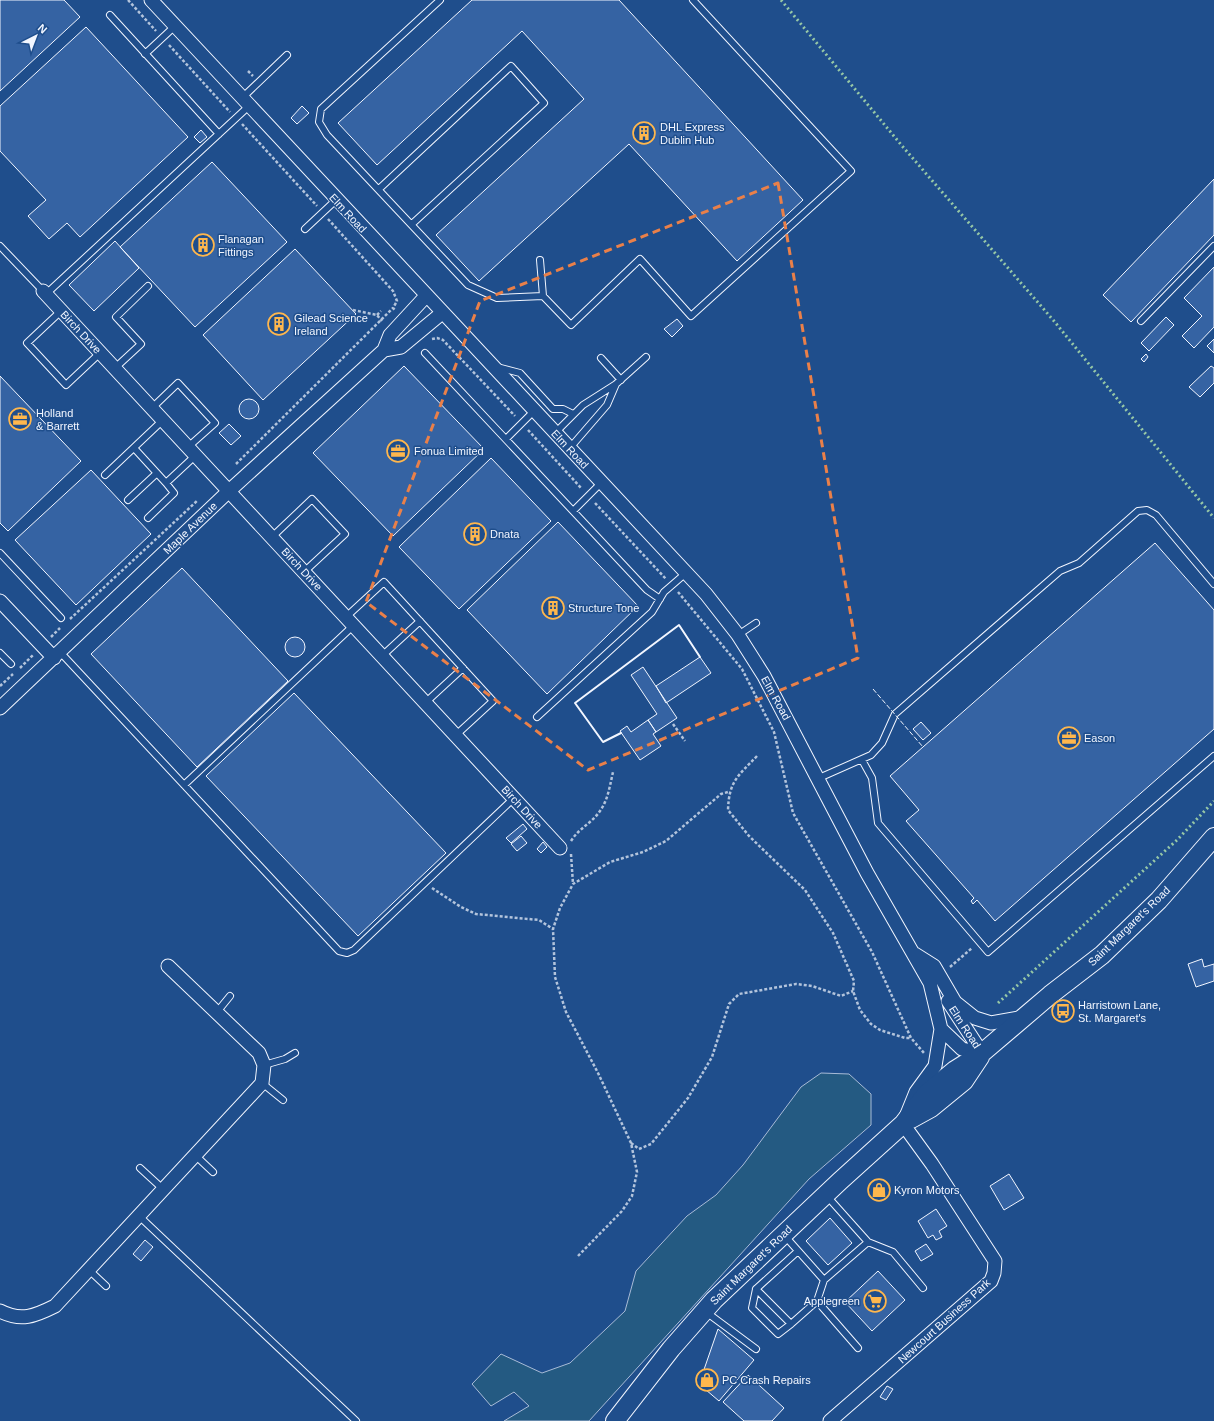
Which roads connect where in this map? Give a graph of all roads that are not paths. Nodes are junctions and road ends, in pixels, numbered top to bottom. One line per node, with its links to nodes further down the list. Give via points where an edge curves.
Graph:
1 (151, 0): 5 (street, Elm Road)
2 (440, 0): 10 (lane, via 322,109 319,122 327,135)
3 (692, 0): 20 (lane, via 851,171 691,316 640,259 571,325)
4 (110, 15): 6 (lane)
5 (175, 26): 6 (lane); 8 (street, Elm Road)
6 (145, 54): 9 (lane)
7 (288, 55): 8 (lane)
8 (245, 102): 9 (lane); 11 (street, Elm Road)
9 (219, 134): 18 (lane)
10 (379, 190): 12 (lane); 12 (lane, via 511,66 544,103)
11 (336, 200): 13 (lane); 19 (street, Elm Road)
12 (412, 224): 20 (lane, via 468,285 497,298)
13 (306, 229)
14 (0, 246): 18 (lane)
15 (1214, 246): 23 (lane)
16 (540, 260): 20 (lane)
17 (148, 286): 30 (lane, via 116,317 141,344)
18 (44, 293): 21 (street, Birch Drive)
19 (426, 296): 22 (street, Elm Road); 24 (street, Maple Avenue, via 390,335)
20 (543, 296)
21 (61, 311): 25 (street, Birch Drive); 25 (lane, via 26,343 66,385)
22 (442, 313): 24 (street, Maple Avenue, via 401,347); 29 (street, Elm Road)
23 (1141, 320)
24 (384, 350): 45 (street, Maple Avenue)
25 (100, 353): 30 (street, Birch Drive)
26 (425, 353): 37 (lane)
27 (646, 357): 31 (lane)
28 (601, 358): 31 (lane)
29 (492, 366): 33 (street, Elm Road); 34 (lane, via 520,373 553,408 563,409)
30 (115, 368): 32 (street, Birch Drive)
31 (619, 382): 34 (lane); 39 (lane, via 607,405)
32 (152, 408): 35 (street, Birch Drive); 40 (lane, via 178,383 215,423)
33 (534, 411): 36 (street, Elm Road); 37 (lane)
34 (572, 414): 36 (lane)
35 (163, 420): 38 (lane); 40 (street, Birch Drive)
36 (555, 433): 39 (street, Elm Road)
37 (506, 439): 47 (lane)
38 (134, 448): 41 (lane); 42 (lane)
39 (569, 449): 44 (street, Elm Road)
40 (192, 451): 43 (lane); 45 (street, Birch Drive)
41 (157, 473): 43 (lane); 46 (lane)
42 (105, 475)
43 (166, 483): 48 (lane, via 174,493)
44 (601, 483): 47 (lane); 52 (street, Elm Road)
45 (229, 491): 49 (street, Birch Drive); 62 (street, Maple Avenue)
46 (128, 500)
47 (573, 511): 54 (lane, via 647,590)
48 (148, 518)
49 (272, 537): 51 (street, Birch Drive); 51 (lane, via 312,499 340,528 345,534)
50 (0, 553): 56 (lane)
51 (304, 572): 57 (street, Birch Drive)
52 (686, 573): 54 (lane, via 664,592); 60 (street, Elm Road)
53 (1214, 584): 71 (lane, via 1156,515 1147,510 1138,511 1079,563 1060,571 895,714 882,743 871,755)
54 (660, 599): 68 (lane, via 652,612)
55 (0, 601): 62 (street, via 42,646)
56 (61, 618)
57 (350, 621): 58 (lane, via 384,582); 63 (street, Birch Drive); 73 (lane)
58 (420, 621): 63 (lane); 65 (lane)
59 (756, 623): 60 (lane)
60 (738, 635): 72 (street, Elm Road, via 764,676)
61 (0, 653): 64 (lane)
62 (57, 655): 67 (street, Maple Avenue); 73 (lane)
63 (382, 656): 66 (street, Birch Drive)
64 (11, 664)
65 (463, 668): 66 (lane); 69 (lane, via 493,700)
66 (425, 703): 69 (street, Birch Drive)
67 (0, 708)
68 (537, 717)
69 (456, 735): 74 (street, Birch Drive)
70 (1214, 756): 71 (lane, via 988,952 878,823 872,778)
71 (862, 760): 72 (lane)
72 (819, 778): 77 (street, Elm Road, via 867,873)
73 (184, 785): 74 (lane, via 340,951 347,953 354,950)
74 (514, 798): 76 (street, Birch Drive)
75 (1214, 837): 82 (main road, Saint Margaret's Road, via 1159,900 1102,955)
76 (560, 848)
77 (913, 954): 79 (street, Elm Road); 82 (street, Elm Road, via 934,966 955,1002 975,1018 991,1023)
78 (168, 966): 81 (street)
79 (930, 983): 83 (street, Elm Road); 85 (street, Elm Road, via 947,998)
80 (230, 996): 81 (lane)
81 (217, 1012): 86 (street, via 259,1053)
82 (1024, 1017): 85 (main road, Saint Margaret's Road)
83 (941, 1029): 85 (street, Elm Road, via 962,1049); 89 (street, Elm Road, via 934,1066 916,1092)
84 (295, 1053): 86 (lane)
85 (982, 1053): 89 (main road, Saint Margaret's Road, via 964,1081 931,1108)
86 (264, 1065): 87 (street)
87 (262, 1083): 88 (lane); 90 (street)
88 (282, 1100)
89 (903, 1124): 94 (main road, Saint Margaret's Road); 112 (street, Newcourt Business Park, via 995,1262 994,1273 991,1281)
90 (196, 1156): 92 (lane); 93 (street)
91 (140, 1168): 93 (lane)
92 (213, 1172)
93 (164, 1190): 95 (street)
94 (825, 1194): 96 (main road, Saint Margaret's Road); 97 (lane)
95 (139, 1216): 99 (street); 110 (lane)
96 (783, 1234): 98 (lane); 106 (main road, Saint Margaret's Road)
97 (868, 1242): 100 (lane); 102 (lane, via 893,1252)
98 (798, 1251): 100 (lane); 103 (lane)
99 (89, 1270): 101 (lane); 105 (street, via 55,1306 36,1316 12,1317)
100 (824, 1280): 104 (lane)
101 (106, 1286)
102 (924, 1288)
103 (756, 1289): 107 (lane); 107 (lane, via 752,1308 778,1334)
104 (818, 1301): 107 (lane); 108 (lane)
105 (0, 1311)
106 (704, 1311): 109 (lane); 111 (main road, Saint Margaret's Road)
107 (791, 1324)
108 (858, 1348)
109 (756, 1350)
110 (356, 1421)
111 (615, 1421)
112 (830, 1421)

